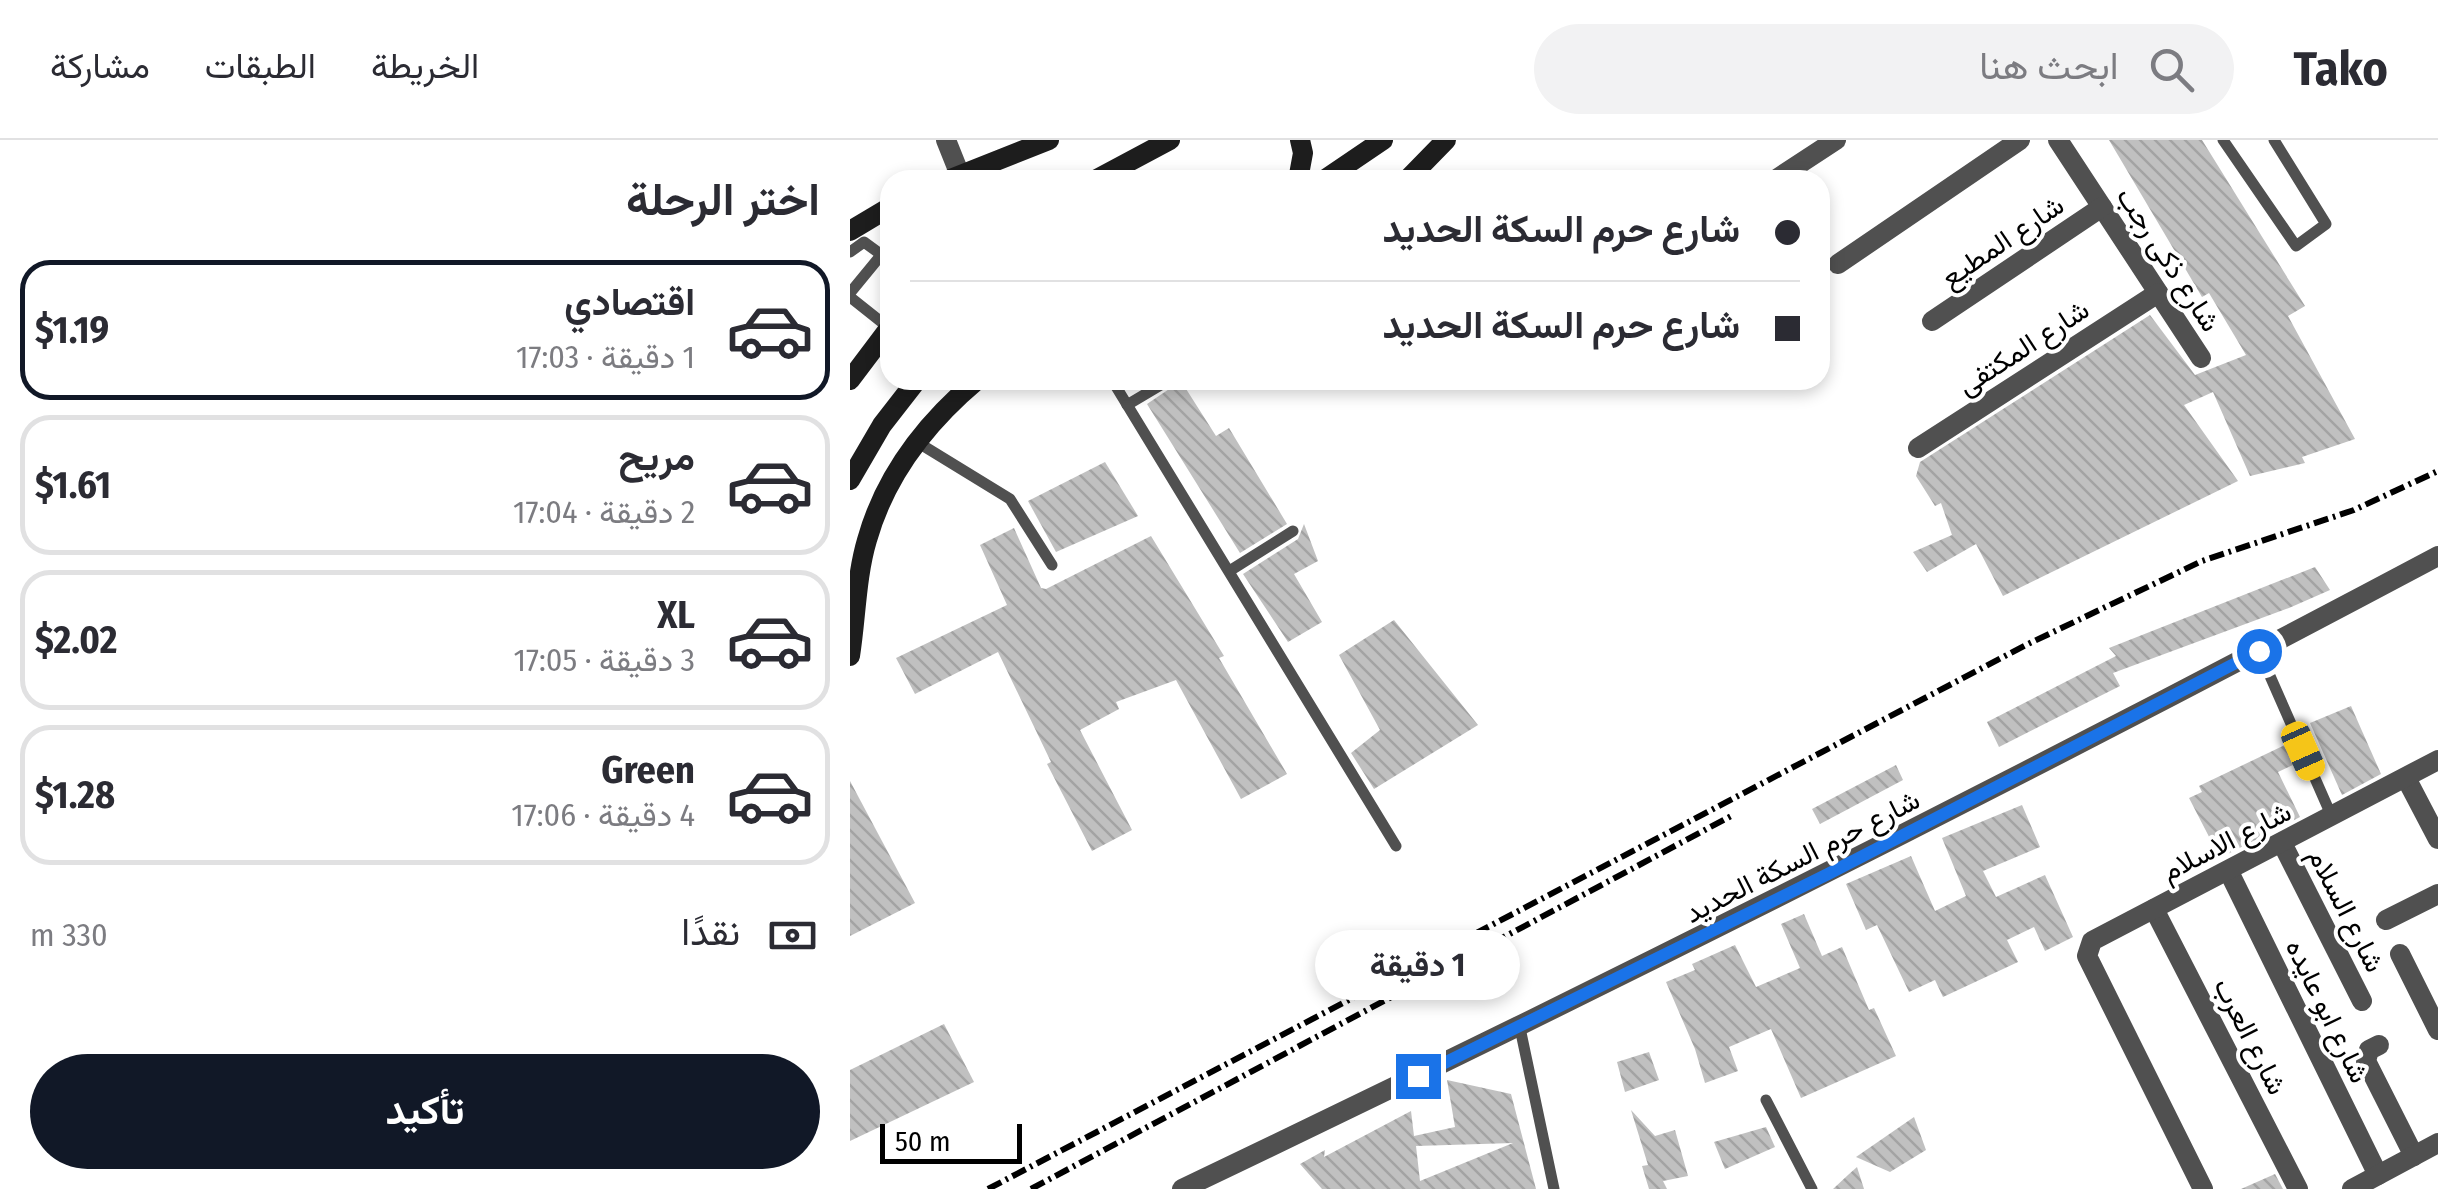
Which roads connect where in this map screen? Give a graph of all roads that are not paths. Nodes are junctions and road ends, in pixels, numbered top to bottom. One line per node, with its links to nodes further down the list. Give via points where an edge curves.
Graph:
1 (946, 140): 12 (street)
2 (1049, 140): 13 (street)
3 (1170, 140): 14 (street)
4 (1300, 140): 15 (street)
5 (1382, 140): 16 (street)
6 (1446, 140): 17 (street)
7 (1836, 140): 18 (street)
8 (2020, 140): 25 (street)
9 (2058, 140): 19 (street, شارع ذكى رجب)
10 (2223, 140): 11 (lane, via 2296,246 2326,224)
11 (2274, 140)
12 (952, 170)
13 (972, 170)
14 (1113, 170)
15 (1300, 170)
16 (1338, 170)
17 (1417, 170)
18 (1790, 170)
19 (2102, 207): 26 (street, شارع ذكى رجب); 29 (street, شارع المطيع)
20 (880, 215): 21 (street)
21 (856, 234): 22 (lane); 23 (lane)
22 (850, 252)
23 (880, 253)
24 (880, 264): 27 (lane)
25 (1838, 264)
26 (2158, 293): 31 (street, شارع ذكى رجب); 39 (street, شارع المكتفى)
27 (850, 295): 28 (lane)
28 (880, 319)
29 (1932, 321)
30 (880, 340): 32 (street)
31 (2201, 358)
32 (850, 380)
33 (909, 390): 40 (street)
34 (967, 390): 38 (street)
35 (1118, 390): 37 (lane)
36 (1153, 390): 37 (lane)
37 (1127, 405): 44 (lane)
38 (917, 442): 43 (lane, via 1010,498); 46 (street, via 867,540)
39 (1918, 448)
40 (850, 480)
41 (1293, 531): 44 (lane)
42 (2438, 556): 45 (street, شارع حرم السكة الحديد)
43 (1052, 565)
44 (1231, 570): 52 (lane)
45 (2259, 651): 49 (lane); 59 (street, شارع حرم السكة الحديد)
46 (850, 656)
47 (2438, 760): 48 (street, شارع الاسلام)
48 (2406, 778): 49 (street, شارع الاسلام); 50 (street)
49 (2332, 817): 51 (street, شارع الاسلام)
50 (2438, 838)
51 (2282, 843): 53 (street, شارع الاسلام); 58 (street, شارع السلام)
52 (1396, 846)
53 (2229, 872): 55 (street, شارع الاسلام); 65 (street, شارع ابو عايده)
54 (2438, 894): 56 (street)
55 (2154, 909): 69 (street, شارع الاسلام, via 2092,941 2087,956); 70 (street, شارع العرب)
56 (2386, 920)
57 (2400, 954): 60 (street)
58 (2362, 1002)
59 (1520, 1028): 66 (street, شارع حرم السكة الحديد); 67 (lane)
60 (2438, 1030)
61 (2379, 1045): 64 (street, via 2366,1060)
62 (1766, 1100): 68 (lane)
63 (2438, 1144): 64 (street)
64 (2414, 1156): 65 (street)
65 (2378, 1175): 71 (street)
66 (1182, 1189)
67 (1554, 1189)
68 (1812, 1189)
69 (2203, 1189)
70 (2298, 1189)
71 (2352, 1189)

